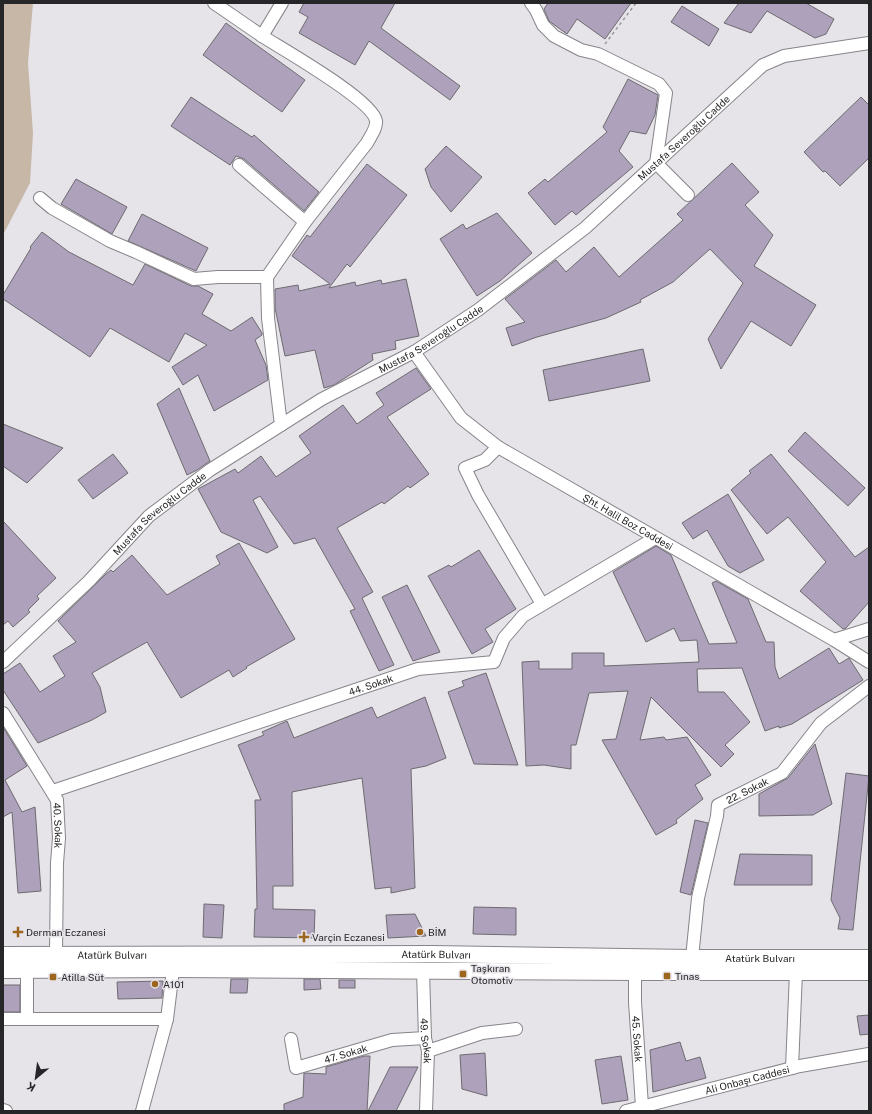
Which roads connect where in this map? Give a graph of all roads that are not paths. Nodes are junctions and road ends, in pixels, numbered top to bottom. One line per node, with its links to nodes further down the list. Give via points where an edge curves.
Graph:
1 (214, 3): 4 (street)
2 (282, 3): 4 (street)
3 (531, 3): 6 (street, via 543,25 554,36 659,84 666,93)
4 (262, 36): 10 (street, via 345,89 370,110 376,121 367,143)
5 (869, 43): 6 (street, Mustafa Severoğlu Cadde, via 784,56 763,65)
6 (656, 163): 8 (street); 12 (street, Mustafa Severoğlu Cadde, via 585,228 478,310)
7 (239, 165): 10 (street)
8 (688, 195)
9 (40, 198): 11 (street, via 52,208 110,241 194,279)
10 (305, 222): 11 (street)
11 (267, 277): 13 (street, via 268,318)
12 (414, 352): 13 (street, Mustafa Severoğlu Cadde, via 322,399); 14 (street, Şht. Halil Boz Caddesi, via 461,418)
13 (281, 425): 19 (street, Mustafa Severoğlu Cadde, via 210,470 149,516 89,581)
14 (498, 447): 15 (street, Şht. Halil Boz Caddesi); 16 (street, via 485,460 465,468)
15 (655, 538): 16 (street, 44. Sokak); 18 (street, Şht. Halil Boz Caddesi)
16 (542, 604): 23 (street, 44. Sokak, via 523,616 504,638 494,662 418,669)
17 (869, 629): 18 (street)
18 (834, 640): 20 (street, Şht. Halil Boz Caddesi)
19 (3, 662)
20 (869, 662)
21 (869, 686): 26 (street, 22. Sokak, via 821,723 782,773 718,805 698,898)
22 (3, 713): 23 (street, 40. Sokak)
23 (53, 791): 24 (street, 40. Sokak, via 57,800 59,838)
24 (56, 954): 25 (main road, Atatürk Bulvarı); 28 (main road, Atatürk Bulvarı)
25 (3, 955)
26 (692, 958): 27 (main road, Atatürk Bulvarı); 28 (main road, Atatürk Bulvarı, via 432,954)
27 (869, 958)
28 (174, 961): 30 (main road, Atatürk Bulvarı); 31 (main road, Atatürk Bulvarı); 37 (street)
29 (3, 970): 30 (main road, Atatürk Bulvarı)
30 (27, 970): 36 (street)
31 (423, 970): 32 (main road, Atatürk Bulvarı); 39 (street, 49. Sokak)
32 (635, 972): 33 (main road, Atatürk Bulvarı); 44 (street, 45. Sokak)
33 (796, 972): 34 (main road, Atatürk Bulvarı); 43 (street)
34 (869, 972)
35 (3, 1019): 36 (street)
36 (27, 1019): 37 (street)
37 (167, 1019): 45 (street)
38 (516, 1029): 41 (street, via 482,1033)
39 (425, 1038): 40 (street, 47. Sokak, via 392,1040 296,1068); 41 (street, 49. Sokak)
40 (291, 1039)
41 (428, 1051): 46 (street, 49. Sokak)
42 (869, 1054): 43 (street, Ali Onbaşı Caddesi)
43 (792, 1068): 44 (street, Ali Onbaşı Caddesi)
44 (642, 1106): 47 (street, Ali Onbaşı Caddesi)
45 (142, 1111)
46 (426, 1111)
47 (626, 1111)

